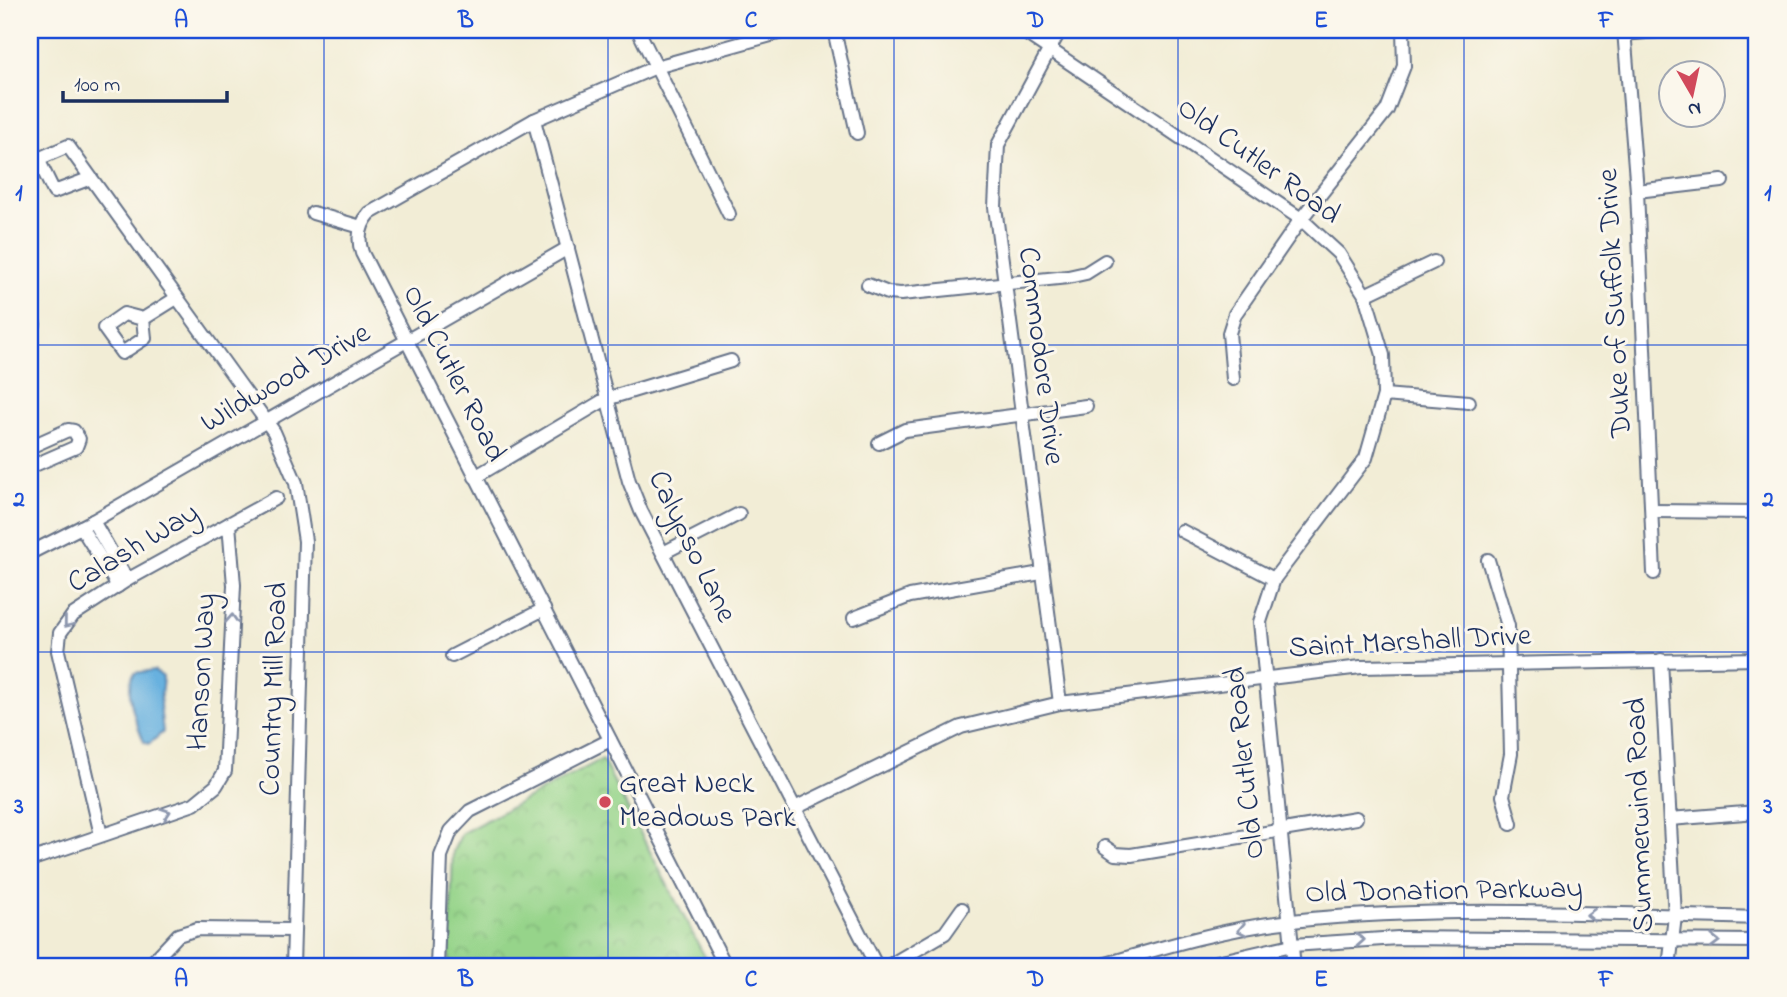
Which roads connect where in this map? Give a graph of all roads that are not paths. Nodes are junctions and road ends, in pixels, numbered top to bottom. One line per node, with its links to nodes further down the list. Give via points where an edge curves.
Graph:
1 (638, 30): 10 (street)
2 (789, 30): 10 (street)
3 (834, 30): 12 (street)
4 (1021, 30): 9 (street, Old Cutler Road)
5 (1060, 30): 9 (street, Commodore Drive)
6 (1403, 30): 18 (street, via 1404,66 1387,110)
7 (1668, 30): 8 (street)
8 (1624, 32): 15 (street, Duke of Suffolk Drive)
9 (1049, 48): 18 (street, Old Cutler Road); 23 (street, Commodore Drive, via 998,145 995,207)
10 (656, 67): 11 (street); 17 (street)
11 (534, 120): 19 (street, via 370,213); 20 (street, Calypso Lane)
12 (857, 133)
13 (91, 178): 26 (street, Country Mill Road)
14 (1722, 181): 15 (street)
15 (1637, 191): 44 (street, Duke of Suffolk Drive)
16 (313, 213): 19 (street)
17 (729, 214)
18 (1301, 219): 25 (street, Old Cutler Road, via 1339,254); 32 (street, via 1235,314 1229,333)
19 (361, 226): 30 (street, Old Cutler Road, via 362,253)
20 (568, 248): 30 (street, Wildwood Drive); 34 (street, Calypso Lane)
21 (1105, 261): 23 (street, via 1086,273)
22 (1434, 262): 25 (street)
23 (1005, 284): 24 (street, via 901,294); 37 (street, Commodore Drive)
24 (868, 285)
25 (1365, 295): 33 (street, Old Cutler Road, via 1383,355)
26 (175, 299): 28 (street); 38 (street, Country Mill Road)
27 (30, 316): 29 (street, via 34,324)
28 (143, 319)
29 (30, 333)
30 (407, 340): 38 (street, Wildwood Drive); 42 (street, Old Cutler Road)
31 (731, 361): 34 (street)
32 (1233, 379)
33 (1384, 395): 35 (street); 56 (street, Old Cutler Road, via 1366,458)
34 (606, 399): 42 (street); 52 (street, Calypso Lane, via 629,481)
35 (1469, 402)
36 (1086, 405): 37 (street)
37 (1021, 414): 39 (street, via 905,430); 54 (street, Commodore Drive)
38 (265, 420): 47 (street, Wildwood Drive); 80 (street, Country Mill Road, via 296,483 305,541)
39 (879, 443)
40 (30, 447): 41 (street, via 68,430 79,439 76,447)
41 (30, 467)
42 (475, 477): 58 (street, Old Cutler Road)
43 (276, 498): 48 (street, Calash Way)
44 (1653, 512): 45 (street); 55 (street, Duke of Suffolk Drive)
45 (1757, 512)
46 (739, 514): 52 (street)
47 (93, 521): 49 (street, Wildwood Drive); 57 (street)
48 (229, 524): 57 (street, Calash Way); 73 (street, Hanson Way, one-way to 48, via 194,804 216,786 225,771 234,585)
49 (81, 527): 51 (street, Wildwood Drive); 57 (street)
50 (1182, 531): 56 (street)
51 (30, 551)
52 (663, 553): 67 (street, Calypso Lane)
53 (1488, 560): 63 (street, via 1508,626)
54 (1041, 573): 59 (street, via 910,596); 65 (street, Commodore Drive)
55 (1654, 573)
56 (1274, 579): 64 (street, Old Cutler Road, via 1260,622)
57 (123, 583): 73 (street, Calash Way, one-way to 73, via 73,615 60,633 58,651)
58 (544, 609): 60 (street); 66 (street, Old Cutler Road)
59 (853, 618)
60 (452, 656)
61 (1757, 659): 62 (street, Saint Marshall Drive)
62 (1661, 660): 63 (street, Saint Marshall Drive); 70 (street, Summerwind Road)
63 (1509, 662): 64 (street, Saint Marshall Drive, via 1361,667); 71 (street, via 1511,754 1503,796)
64 (1263, 679): 65 (street, Saint Marshall Drive); 72 (street, Old Cutler Road)
65 (1060, 703): 67 (street, Saint Marshall Drive, via 961,727)
66 (610, 740): 86 (street, via 470,811 451,831 440,856); 87 (street, Old Cutler Road)
67 (795, 808): 88 (street, Calypso Lane)
68 (1757, 812): 70 (street)
69 (1356, 818): 72 (street)
70 (1670, 819): 77 (street, Summerwind Road)
71 (1511, 824)
72 (1279, 831): 74 (street, via 1131,855 1115,854); 79 (street, Old Cutler Road)
73 (101, 835): 75 (street, Hanson Way)
74 (1105, 847)
75 (30, 860)
76 (962, 909): 89 (street, via 944,933)
77 (1675, 916): 78 (street, Old Donation Parkway); 79 (street, Old Donation Parkway, one-way to 79, via 1407,913); 81 (street, Summerwind Road)
78 (1757, 918)
79 (1289, 921): 83 (street, Old Cutler Road); 90 (street, Old Donation Parkway, one-way to 90, via 1179,943)
80 (294, 930): 84 (street, via 197,929 178,935); 85 (street, Country Mill Road)
81 (1673, 940): 82 (street, Old Donation Parkway, one-way to 82); 83 (street, Old Donation Parkway, one-way to 81, via 1398,938); 93 (street, Summerwind Road)
82 (1757, 941)
83 (1292, 945): 91 (street, Old Donation Parkway); 92 (street, Old Cutler Road)
84 (148, 967)
85 (293, 967)
86 (437, 967)
87 (726, 967)
88 (877, 967)
89 (887, 967)
90 (1096, 967)
91 (1195, 967)
92 (1294, 967)
93 (1669, 967)

